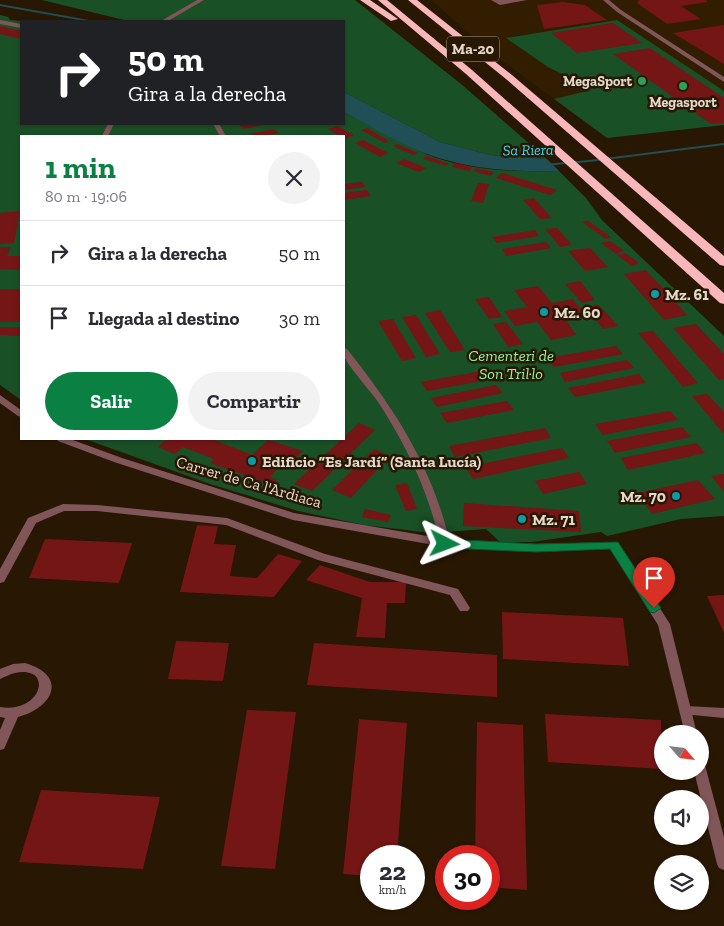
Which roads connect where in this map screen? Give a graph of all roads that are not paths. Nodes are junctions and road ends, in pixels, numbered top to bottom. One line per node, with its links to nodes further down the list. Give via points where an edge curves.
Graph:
1 (201, 0): 8 (street)
2 (364, 0): 11 (highway)
3 (382, 0): 11 (highway, Ma-20)
4 (412, 0): 13 (highway, Ma-20, via 533,98)
5 (494, 0): 6 (street, via 500,3)
6 (524, 0)
7 (606, 0): 12 (street)
8 (166, 20)
9 (0, 22): 10 (street)
10 (20, 26)
11 (427, 36): 14 (highway, Ma-20)
12 (724, 80)
13 (724, 262)
14 (724, 300)
15 (345, 352): 19 (street, via 409,444 440,519)
16 (0, 398): 17 (street)
17 (20, 413)
18 (64, 440): 19 (street, Carrer de Ca l'Ardiaca, via 293,516)
19 (445, 544): 24 (street, Carrer de Ca l'Ardiaca, via 536,548 614,545 664,624)
20 (0, 579): 21 (street, via 32,521 63,506 97,508 226,522 322,557 454,592)
21 (464, 608)
22 (2, 672): 23 (street, via 15,668 33,669 45,679 46,686 40,701 23,711)
23 (6, 712): 27 (street)
24 (686, 712): 25 (street); 26 (street, Carrer de Ca l'Ardiaca)
25 (724, 713)
26 (689, 725)
27 (0, 745)
28 (703, 780): 29 (street)
29 (724, 864)

